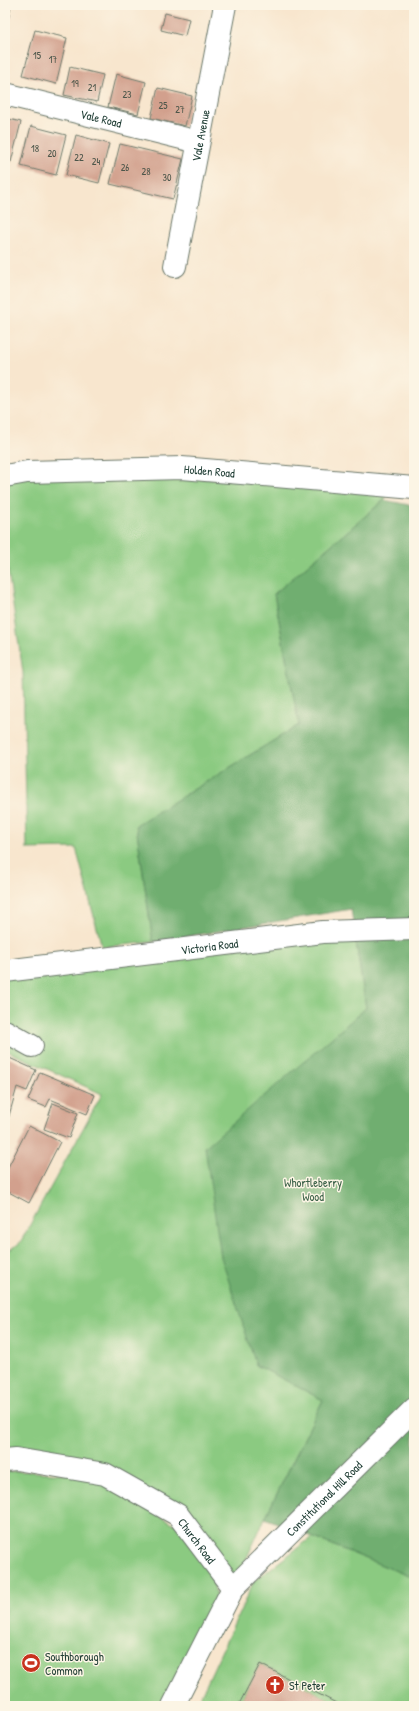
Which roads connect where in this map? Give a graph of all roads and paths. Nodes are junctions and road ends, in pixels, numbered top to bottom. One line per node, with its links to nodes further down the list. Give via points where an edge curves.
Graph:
1 (225, 5): 3 (street, Vale Avenue)
2 (5, 94): 3 (street, Vale Road)
3 (198, 142): 4 (street, Vale Avenue)
4 (175, 266)
5 (5, 476): 6 (street, Holden Road, via 27,472 182,468)
6 (414, 488)
7 (414, 930): 8 (street, Victoria Road, via 323,932)
8 (5, 972)
9 (5, 1031): 10 (street)
10 (32, 1046)
11 (414, 1409): 13 (street, Constitutional Hill Road)
12 (5, 1460): 13 (street, Church Road, via 16,1458 105,1474 178,1515)
13 (233, 1588): 14 (street)
14 (173, 1706)

